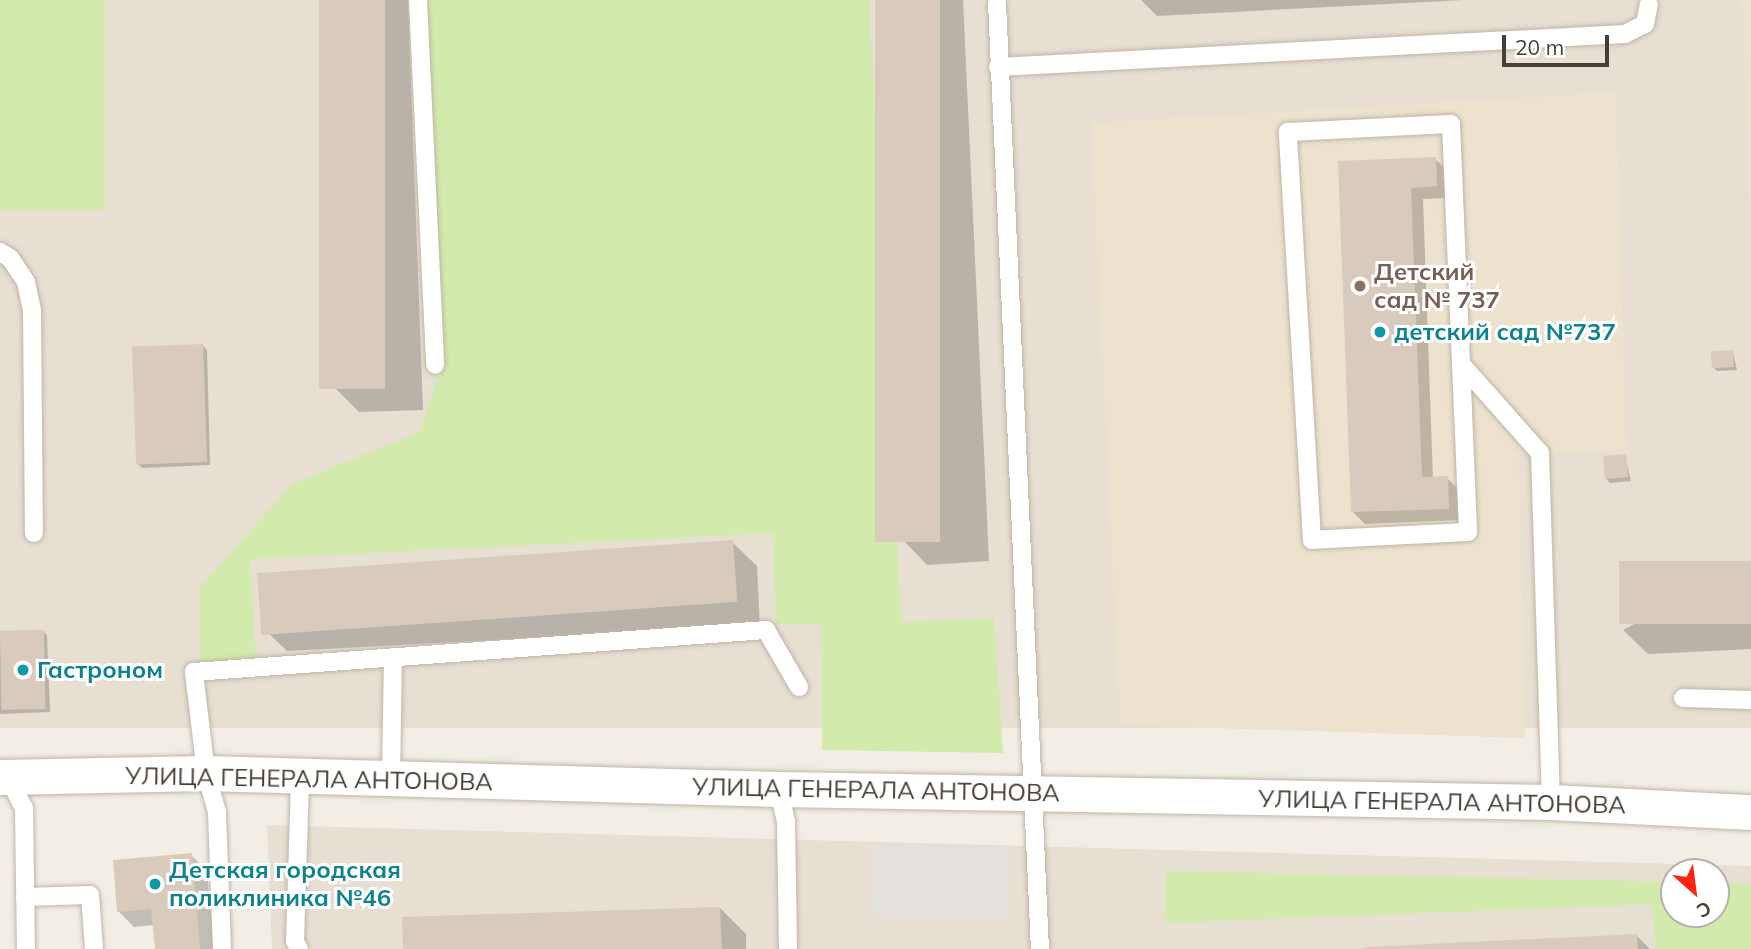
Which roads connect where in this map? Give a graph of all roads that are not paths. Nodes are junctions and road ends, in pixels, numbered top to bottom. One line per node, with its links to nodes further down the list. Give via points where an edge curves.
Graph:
1 (418, 0): 7 (lane)
2 (997, 3): 4 (lane)
3 (1649, 4): 4 (lane, via 1644,24 1625,34)
4 (998, 67): 18 (lane)
5 (0, 252): 8 (lane, via 10,258 26,282 32,311)
6 (1461, 364): 6 (lane, via 1451,124 1288,132 1312,540 1468,532); 19 (lane, via 1540,453)
7 (435, 365)
8 (34, 533)
9 (394, 657): 10 (lane, via 766,631); 13 (lane, via 194,672); 16 (lane)
10 (799, 687)
11 (1683, 698): 12 (lane)
12 (1751, 700)
13 (206, 773): 14 (street, УЛИЦА ГЕНЕРАЛА АНТОНОВА); 15 (street, УЛИЦА ГЕНЕРАЛА АНТОНОВА); 24 (lane, via 217,812)
14 (4, 777): 21 (lane, via 24,808)
15 (300, 778): 16 (street, УЛИЦА ГЕНЕРАЛА АНТОНОВА); 25 (lane, via 295,941)
16 (391, 780): 17 (street, УЛИЦА ГЕНЕРАЛА АНТОНОВА)
17 (779, 789): 18 (street, УЛИЦА ГЕНЕРАЛА АНТОНОВА); 26 (lane, via 786,821)
18 (1032, 793): 19 (street, УЛИЦА ГЕНЕРАЛА АНТОНОВА); 27 (lane)
19 (1551, 802): 20 (street, УЛИЦА ГЕНЕРАЛА АНТОНОВА)
20 (1751, 812)
21 (25, 897): 22 (lane); 23 (lane, via 90,895)
22 (26, 949)
23 (94, 949)
24 (222, 949)
25 (299, 949)
26 (788, 949)
27 (1040, 949)

